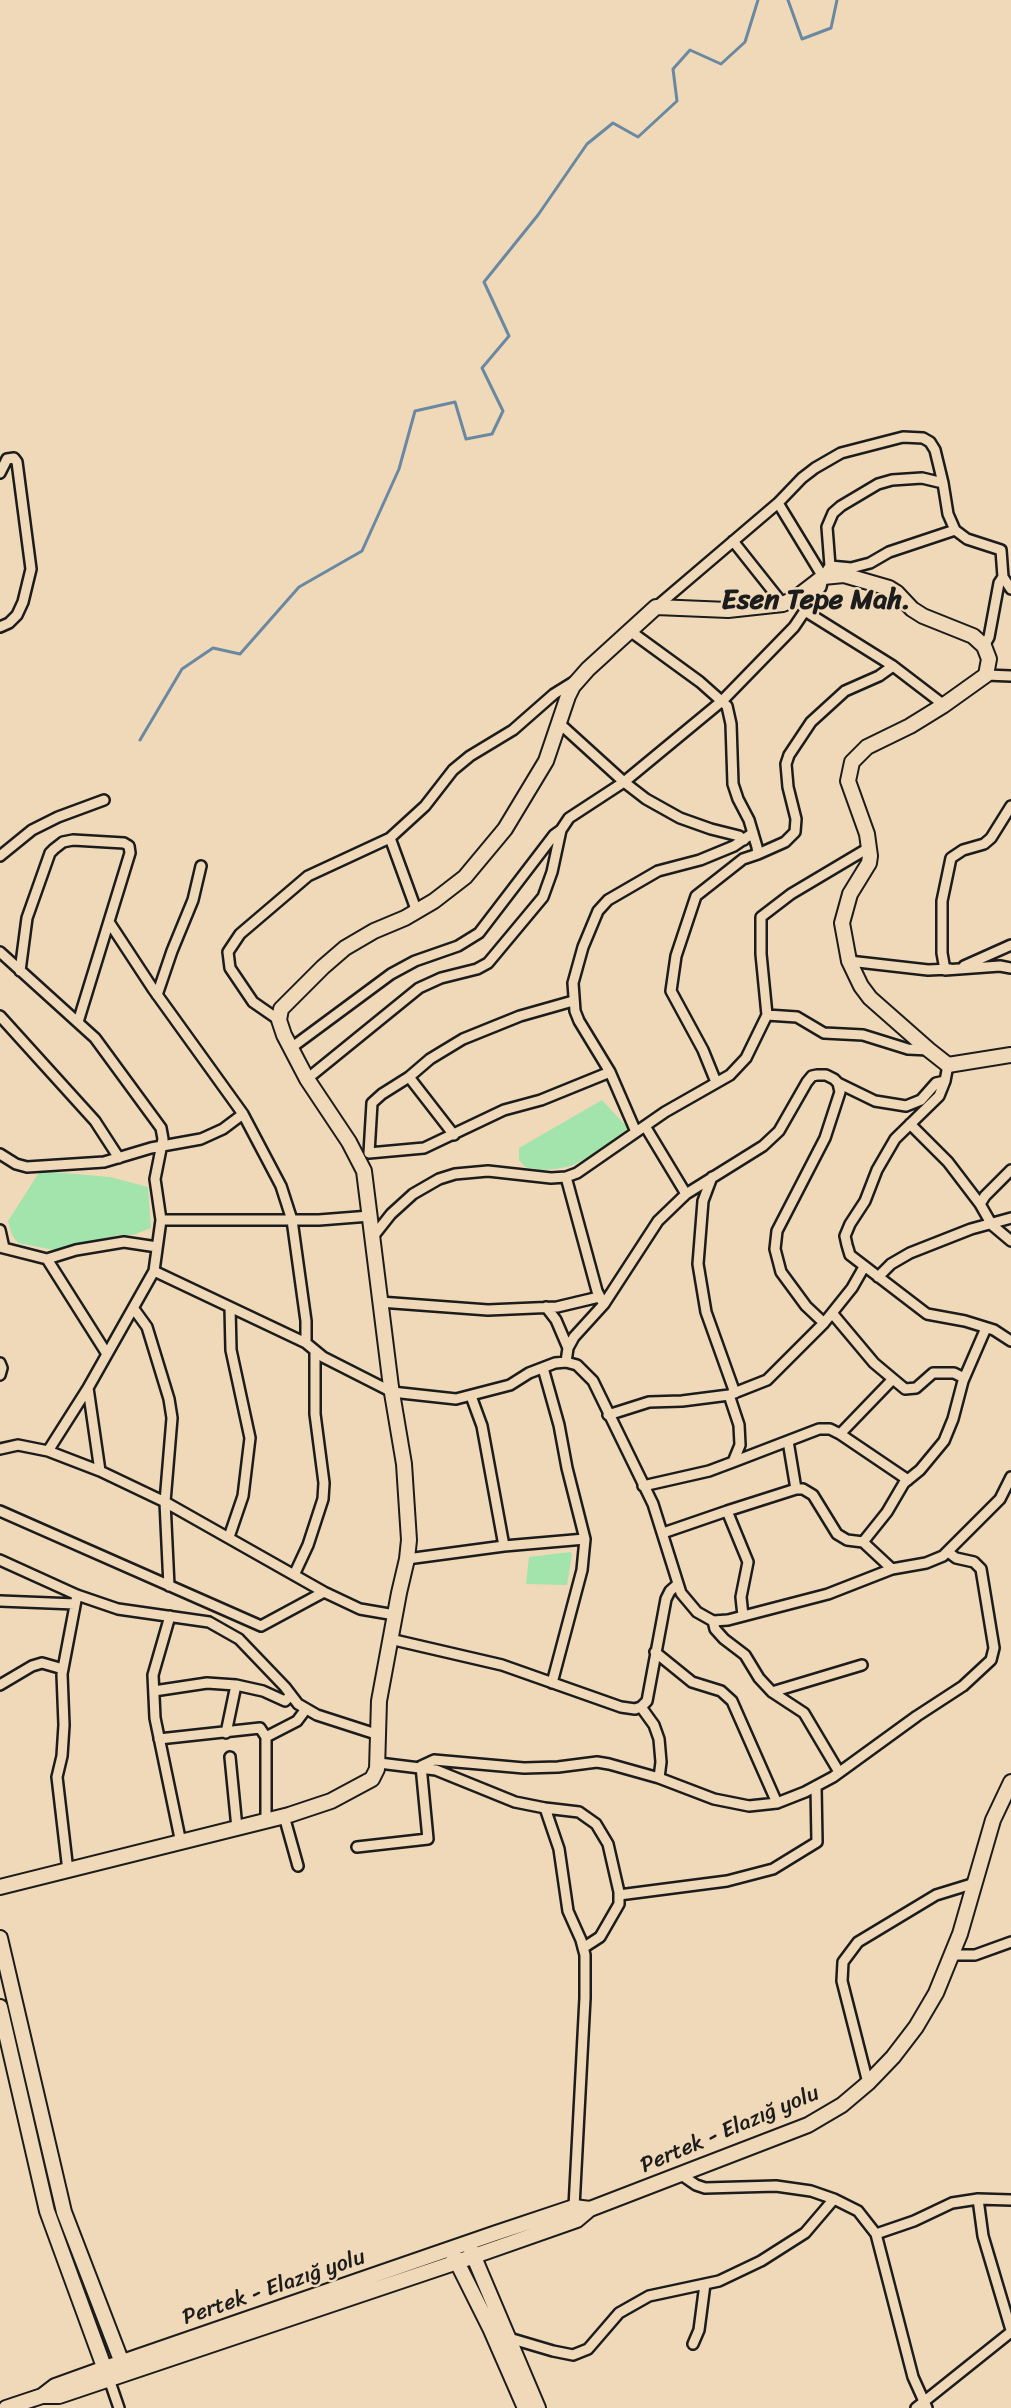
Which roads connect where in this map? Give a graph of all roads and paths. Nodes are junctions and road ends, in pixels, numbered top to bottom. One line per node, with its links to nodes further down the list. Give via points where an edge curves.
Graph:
1 (0, 473): 13 (street, via 7,459 14,458 31,569 17,615)
2 (942, 483): 3 (street, via 935,450 930,442 914,436 858,448 827,460); 4 (street); 7 (street, via 922,478 892,480 841,506 827,527)
3 (778, 503): 5 (street); 7 (street)
4 (955, 530): 6 (street, via 967,539); 7 (street, via 889,552 870,563)
5 (733, 542): 10 (street); 11 (street)
6 (1006, 551): 8 (street)
7 (827, 572): 10 (street); 12 (street); 15 (street, via 889,588 923,616 973,636)
8 (1003, 577): 9 (street); 15 (street)
9 (1011, 588)
10 (783, 604): 11 (street, via 728,610)
11 (656, 607): 14 (street)
12 (805, 611): 16 (street); 20 (street)
13 (0, 627)
14 (630, 631): 19 (street); 20 (street)
15 (984, 646): 17 (street, via 989,659)
16 (893, 666): 21 (street); 31 (street, via 845,690 811,722 786,764 795,832 785,842)
17 (986, 675): 18 (street); 21 (street)
18 (1011, 676)
19 (579, 679): 22 (street); 28 (street, via 453,770 425,806)
20 (722, 701): 23 (street); 27 (street, via 731,724 735,792)
21 (944, 705): 30 (street, via 867,747 852,762 848,781)
22 (559, 723): 23 (street); 34 (street, via 546,761 504,829 465,878)
23 (624, 782): 26 (street, via 569,818); 29 (street, via 680,818)
24 (104, 800): 32 (street, via 32,830)
25 (1011, 806): 40 (street, via 992,838 951,858 942,901)
26 (561, 830): 48 (street, via 480,933 391,974); 54 (street, via 543,897 488,963 419,988)
27 (753, 833): 29 (street); 31 (street)
28 (390, 838): 34 (street); 46 (street, via 308,876 240,934 228,952 230,968 254,1002)
29 (744, 840): 43 (street, via 700,860 657,871 603,905 583,947)
30 (870, 847): 38 (street, via 869,863 844,910 843,937); 44 (street, via 791,894 761,917)
31 (758, 854): 56 (street, via 743,860 696,896 676,956 670,991)
32 (0, 856)
33 (201, 866): 42 (street, via 193,900)
34 (417, 912): 46 (street, via 345,948 281,1009)
35 (109, 922): 41 (street, via 129,846 74,840 59,844 50,853 27,918); 42 (street); 47 (street)
36 (1011, 945): 40 (street, via 968,965)
37 (1, 954): 41 (street)
38 (849, 961): 40 (street); 49 (street, via 870,998)
39 (1011, 968): 40 (street)
40 (945, 970)
41 (20, 971): 47 (street)
42 (157, 995): 58 (street)
43 (573, 1001): 52 (street, via 579,1021); 53 (street, via 520,1016 463,1039)
44 (766, 1015): 49 (street, via 797,1017 824,1033 863,1035 908,1049); 56 (street, via 746,1058 730,1075)
45 (0, 1016): 66 (street, via 95,1121)
46 (279, 1020): 48 (street)
47 (78, 1022): 63 (street, via 109,1055 158,1123)
48 (291, 1048): 54 (street)
49 (929, 1050): 51 (street)
50 (1011, 1054): 51 (street)
51 (948, 1065): 55 (street)
52 (610, 1072): 61 (street); 62 (street, via 541,1100 504,1110)
53 (409, 1077): 62 (street); 65 (street, via 372,1103)
54 (307, 1079): 65 (street, via 349,1142)
55 (945, 1081): 57 (street, via 936,1083 921,1100 906,1106 875,1101); 59 (street, via 939,1096)
56 (716, 1082): 60 (street)
57 (838, 1083): 69 (street, via 826,1075 812,1076 779,1131 763,1146); 92 (street, via 840,1092 825,1138 777,1231 775,1249 781,1272)
58 (243, 1114): 63 (street, via 201,1139); 75 (street, via 281,1186)
59 (910, 1124): 71 (street, via 948,1162); 83 (street, via 894,1139 845,1236 850,1255)
60 (645, 1126): 61 (street); 70 (street)
61 (636, 1132): 68 (street, via 586,1168)
62 (454, 1135): 65 (street, via 424,1148)
63 (161, 1146): 66 (street); 74 (street, via 155,1179)
64 (0, 1154): 66 (street, via 27,1167)
65 (363, 1156): 72 (street)
66 (119, 1158)
67 (1011, 1170): 71 (street)
68 (566, 1177): 78 (street, via 538,1178 488,1171 439,1179 413,1194); 86 (street)
69 (712, 1177): 70 (street); 107 (street, via 703,1201 698,1264 706,1312)
70 (686, 1194): 86 (street, via 646,1236)
71 (980, 1204): 76 (street)
72 (370, 1216): 75 (street); 78 (street)
73 (1011, 1218): 76 (street)
74 (161, 1220): 75 (street); 80 (street)
75 (292, 1220): 95 (street)
76 (992, 1225): 79 (street); 85 (street, via 971,1229 910,1253)
77 (0, 1230): 81 (street)
78 (372, 1238): 87 (street)
79 (1011, 1241)
80 (157, 1247): 82 (street, via 124,1242); 84 (street)
81 (2, 1248): 82 (street)
82 (46, 1259): 98 (street)
83 (864, 1267): 85 (street); 91 (street)
84 (154, 1271): 88 (street); 90 (street)
85 (878, 1277): 93 (street, via 927,1314)
86 (602, 1301): 89 (street); 96 (street)
87 (380, 1302): 89 (street, via 488,1310); 106 (street)
88 (230, 1307): 95 (street); 124 (street, via 231,1350 250,1438 243,1496)
89 (546, 1307): 96 (street)
90 (134, 1309): 98 (street); 120 (street, via 147,1327 169,1399 172,1437)
91 (832, 1313): 92 (street); 104 (street)
92 (824, 1323): 107 (street, via 767,1380)
93 (986, 1328): 94 (street); 103 (street)
94 (1011, 1341)
95 (306, 1342): 97 (street)
96 (568, 1348): 99 (street)
97 (315, 1353): 106 (street); 132 (street, via 315,1414 323,1498)
98 (107, 1354): 105 (street)
99 (566, 1362): 101 (street); 109 (street, via 577,1365 593,1381)
100 (0, 1363): 102 (street)
101 (543, 1368): 108 (street, via 510,1385); 125 (street)
102 (0, 1375)
103 (964, 1378): 104 (street, via 954,1373 933,1372 916,1388 905,1389); 117 (street, via 944,1441)
104 (892, 1380): 110 (street)
105 (88, 1388): 113 (street); 115 (street)
106 (392, 1392): 108 (street, via 456,1399); 129 (street, via 404,1464)
107 (732, 1394): 109 (street, via 649,1402); 114 (street, via 740,1425 740,1445)
108 (471, 1396): 127 (street, via 482,1426)
109 (608, 1415): 118 (street)
110 (840, 1434): 111 (street, via 819,1429); 117 (street)
111 (788, 1441): 114 (street); 119 (street)
112 (0, 1449): 113 (street, via 18,1445)
113 (48, 1451): 115 (street)
114 (733, 1462): 118 (street)
115 (100, 1471): 120 (street)
116 (1011, 1477): 128 (street, via 1000,1499)
117 (908, 1480): 126 (street)
118 (643, 1486): 123 (street)
119 (796, 1489): 122 (street); 126 (street, via 813,1495 837,1534)
120 (165, 1502): 124 (street); 134 (street)
121 (0, 1511): 134 (street)
122 (727, 1511): 123 (street); 139 (street, via 748,1562 741,1597)
123 (663, 1533): 133 (street)
124 (229, 1538): 132 (street)
125 (585, 1539): 127 (street); 146 (street, via 582,1570)
126 (863, 1542): 131 (street)
127 (504, 1546): 129 (street)
128 (948, 1552): 131 (street, via 926,1563); 161 (street, via 974,1562 981,1569 994,1648 991,1660 963,1686)
129 (407, 1559): 138 (street)
130 (0, 1560): 136 (street)
131 (892, 1569): 139 (street, via 828,1594)
132 (294, 1575): 135 (street)
133 (678, 1584): 141 (street, via 690,1606); 143 (street, via 666,1599)
134 (169, 1586): 135 (street, via 261,1626)
135 (324, 1592): 138 (street, via 360,1609)
136 (76, 1599): 137 (street); 140 (street); 145 (street)
137 (0, 1601)
138 (394, 1615): 142 (street)
139 (743, 1616): 141 (street)
140 (170, 1617): 149 (street, via 153,1675); 151 (street, via 209,1622 239,1640)
141 (713, 1621): 150 (street, via 715,1629 745,1655)
142 (390, 1639): 146 (street, via 480,1659); 155 (street, via 379,1701)
143 (655, 1652): 152 (street, via 649,1694); 165 (street, via 692,1682 721,1691 732,1701)
144 (862, 1665): 150 (street)
145 (63, 1669): 147 (street, via 32,1666); 173 (street, via 64,1725 57,1777)
146 (552, 1683): 152 (street, via 621,1707)
147 (0, 1685)
148 (236, 1685): 149 (street, via 207,1683); 151 (street, via 285,1701); 154 (street)
149 (154, 1691): 157 (street)
150 (772, 1692): 161 (street, via 804,1713)
151 (291, 1695): 153 (street)
152 (641, 1707): 162 (street, via 659,1739)
153 (306, 1709): 155 (street); 156 (street, via 297,1721)
154 (226, 1733): 156 (street, via 260,1728); 157 (street)
155 (379, 1735): 159 (street)
156 (266, 1737): 168 (street)
157 (159, 1739): 170 (street)
158 (230, 1757): 169 (street)
159 (379, 1763): 160 (street); 167 (street, via 372,1779 331,1801)
160 (421, 1766): 162 (street, via 435,1760 524,1768 597,1762); 166 (street, via 515,1802); 171 (street, via 428,1839)
161 (839, 1772): 164 (street)
162 (659, 1778): 165 (street, via 714,1799 749,1806)
163 (1011, 1782): 174 (street, Pertek - Elazığ yolu, via 993,1820)
164 (816, 1786): 165 (street); 176 (street, via 817,1842 773,1869 727,1881)
165 (777, 1803)
166 (545, 1808): 176 (street, via 579,1812 596,1824 608,1844); 179 (street, via 559,1848 568,1911)
167 (284, 1816): 168 (street); 172 (street)
168 (266, 1821): 169 (street)
169 (237, 1828): 170 (street)
170 (181, 1843): 173 (street)
171 (357, 1847)
172 (298, 1866)
173 (68, 1871): 175 (street)
174 (975, 1883): 180 (street, Pertek - Elazığ yolu); 183 (street, via 936,1895 858,1942 843,1962 842,1981)
175 (0, 1887)
176 (619, 1895): 179 (street, via 619,1904 600,1937)
177 (0, 1938): 197 (street, via 64,2212)
178 (1011, 1942): 180 (street, via 975,1955)
179 (583, 1948): 188 (street, via 585,1998)
180 (953, 1955): 183 (street, Pertek - Elazığ yolu, via 916,2027)
181 (0, 2007): 182 (street)
182 (6, 2054): 198 (street, via 47,2211)
183 (868, 2083): 184 (street, Pertek - Elazığ yolu, via 842,2105 808,2125)
184 (680, 2174): 185 (street, via 705,2188 776,2186); 189 (street, Pertek - Elazığ yolu)
185 (834, 2199): 190 (street, via 858,2211); 193 (street, via 805,2233 761,2261)
186 (978, 2199): 187 (street); 190 (street, via 952,2204); 194 (street, via 983,2236)
187 (1011, 2200)
188 (574, 2207): 189 (street, Pertek - Elazığ yolu); 191 (street, Pertek - Elazığ yolu)
189 (590, 2209): 191 (street, Pertek - Elazığ yolu, via 577,2220)
190 (876, 2234): 199 (street)
191 (471, 2250): 192 (street, Pertek - Elazığ yolu); 195 (street)
192 (454, 2256): 197 (street, Pertek - Elazığ yolu); 202 (street)
193 (705, 2284): 195 (street, via 649,2296 620,2313 588,2349 573,2355); 196 (street, via 699,2330)
194 (1011, 2331): 199 (street)
195 (509, 2338): 203 (street)
196 (693, 2344)
197 (124, 2368): 198 (street, Pertek - Elazığ yolu)
198 (107, 2374): 200 (street, Pertek - Elazığ yolu, via 55,2386 42,2396); 201 (street)
199 (923, 2406)
200 (6, 2408)
201 (119, 2408)
202 (525, 2408)
203 (538, 2408)

